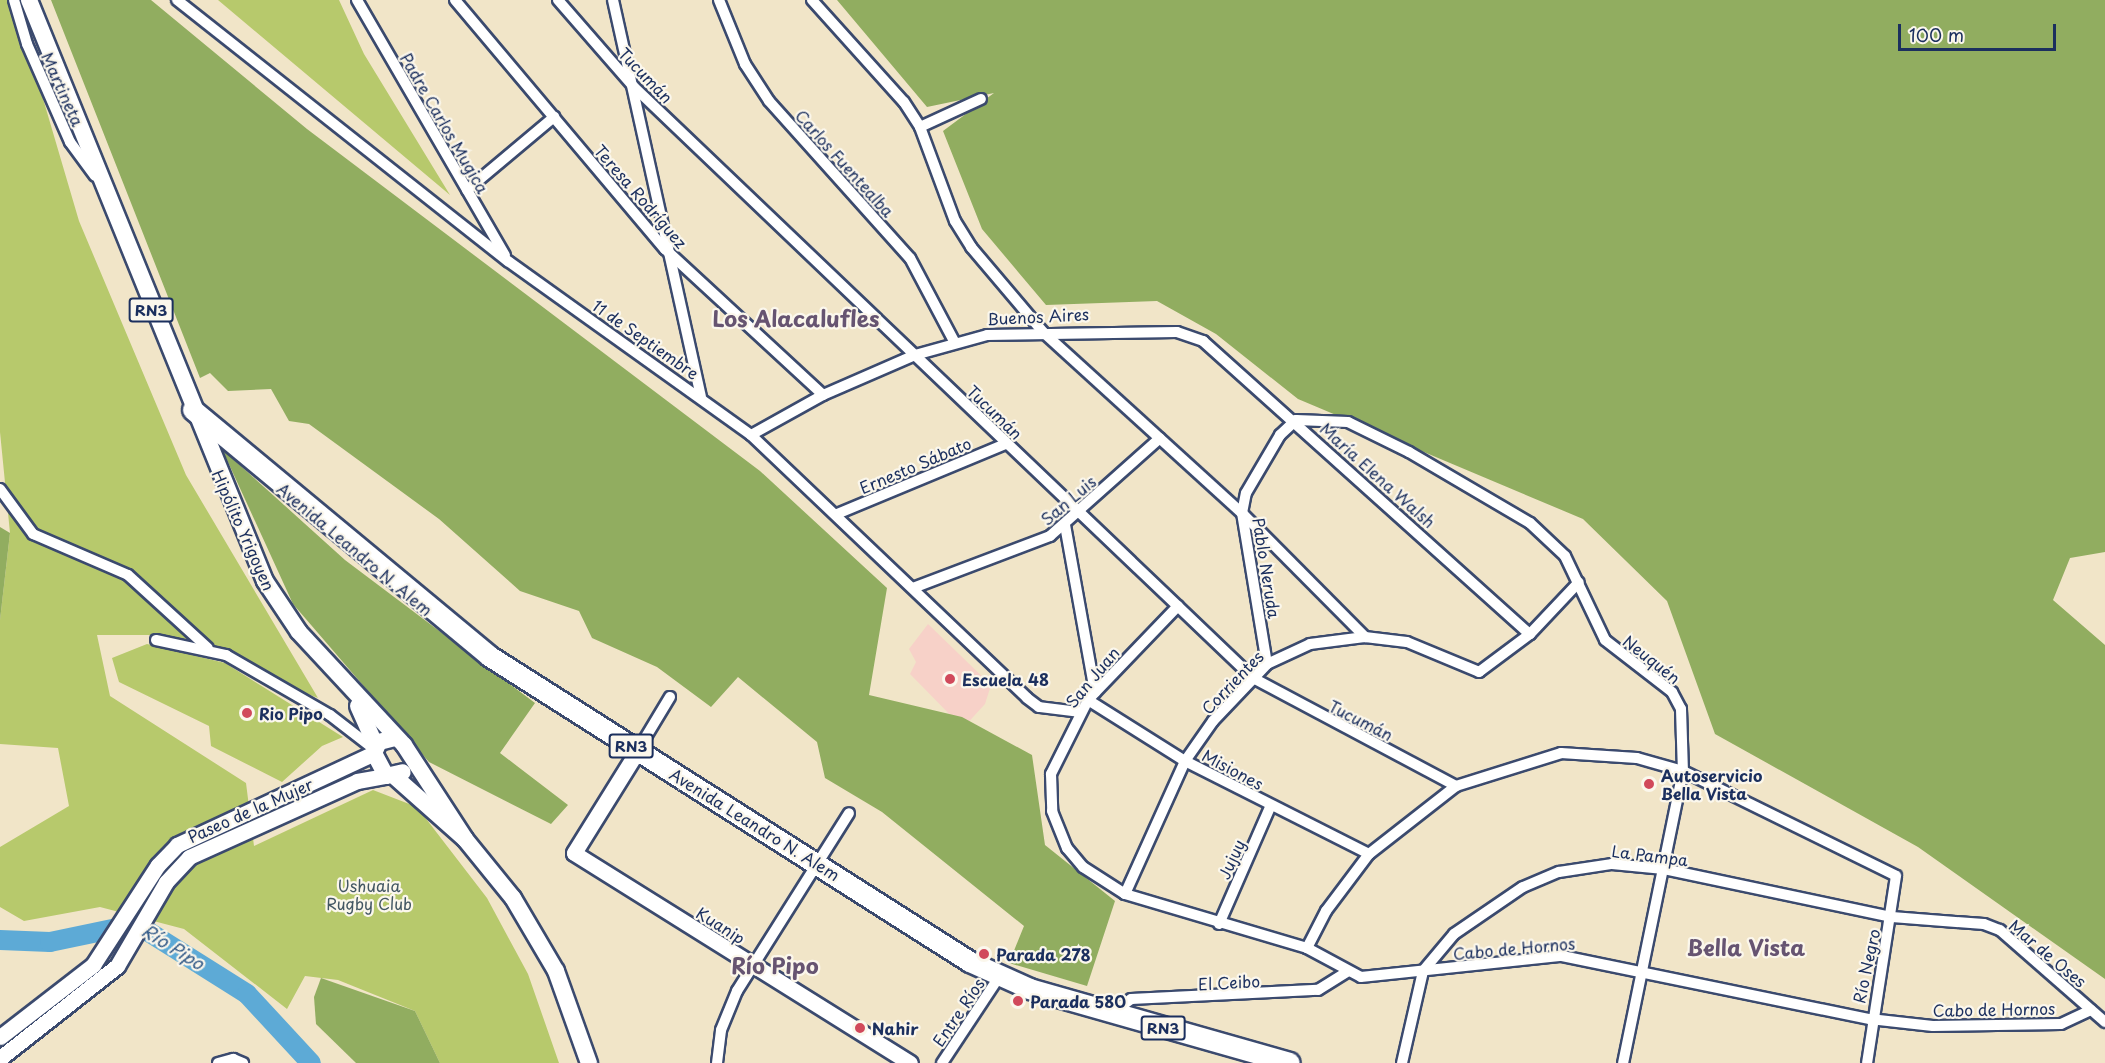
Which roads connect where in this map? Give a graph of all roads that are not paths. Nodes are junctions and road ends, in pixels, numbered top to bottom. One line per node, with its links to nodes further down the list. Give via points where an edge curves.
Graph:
1 (14, 0): 14 (street, Martineta, via 27,44 70,142)
2 (29, 0): 14 (main road, RN3)
3 (177, 0): 17 (street, 11 de Septiembre)
4 (357, 0): 15 (street, Padre Carlos Mugica)
5 (454, 0): 12 (street, Teresa Rodríguez)
6 (558, 0): 10 (street, Tucumán)
7 (613, 0): 10 (street)
8 (719, 0): 20 (street, Carlos Fuentealba, via 745,64 768,101 910,258)
9 (812, 0): 13 (street)
10 (634, 87): 16 (street); 21 (street, Tucumán)
11 (981, 99): 13 (street)
12 (555, 117): 15 (street); 16 (street, Teresa Rodríguez)
13 (920, 127): 18 (street, via 970,247)
14 (100, 184): 24 (main road, RN3)
15 (466, 190): 17 (street, Padre Carlos Mugica)
16 (665, 249): 22 (street, Teresa Rodríguez); 23 (street)
17 (508, 261): 23 (street, 11 de Septiembre)
18 (1044, 333): 19 (street, Buenos Aires, via 1155,330); 20 (street, Buenos Aires, via 987,335); 27 (street)
19 (1203, 340): 25 (street, María Elena Walsh)
20 (955, 343): 21 (street, Buenos Aires)
21 (915, 355): 22 (street, Buenos Aires); 28 (street, Tucumán)
22 (822, 395): 26 (street, Buenos Aires)
23 (701, 396): 26 (street, 11 de Septiembre)
24 (194, 410): 44 (main road, Hipólito Yrigoyen, via 265,581 299,632); 49 (highway, Avenida Leandro N. Alem / RN3, via 456,633)
25 (1296, 420): 31 (street, Pablo Neruda, via 1280,435 1252,483); 34 (street, Neuquén, via 1348,422 1408,452 1530,523 1565,556); 37 (street, María Elena Walsh)
26 (751, 435): 32 (street, 11 de Septiembre)
27 (1160, 438): 30 (street, San Luis); 31 (street)
28 (1005, 444): 30 (street, Tucumán); 32 (street, Ernesto Sábato)
29 (0, 489): 40 (street, via 33,534 128,575)
30 (1080, 512): 33 (street, San Luis); 36 (street, Tucumán)
31 (1242, 513): 38 (street); 41 (street, Pablo Neruda)
32 (837, 514): 35 (street, 11 de Septiembre)
33 (1065, 525): 35 (street, San Luis, via 1050,536); 43 (street)
34 (1579, 582): 37 (street); 52 (street, Neuquén, via 1613,650 1678,700)
35 (913, 588): 46 (street, 11 de Septiembre, via 1039,707)
36 (1178, 606): 42 (street, Tucumán); 43 (street, San Juan)
37 (1530, 634): 38 (street, Corrientes, via 1489,670 1467,670 1407,642)
38 (1365, 638): 41 (street, Corrientes, via 1310,644)
39 (156, 640): 40 (street)
40 (208, 648): 48 (street, via 330,715)
41 (1267, 664): 42 (street, Corrientes)
42 (1253, 678): 51 (street, Corrientes); 54 (street, Tucumán)
43 (1091, 696): 46 (street, San Juan); 51 (street, Misiones)
44 (354, 697): 47 (main road, Hipólito Yrigoyen); 48 (main road, Hipólito Yrigoyen)
45 (670, 697): 49 (street)
46 (1080, 711): 61 (street, San Juan, via 1051,774 1052,811 1067,848 1083,867)
47 (395, 738): 48 (main road); 50 (main road, Hipólito Yrigoyen)
48 (374, 749): 53 (main road, Hipólito Yrigoyen); 74 (street, Paseo de la Mujer, via 183,842 158,865 115,937 93,965)
49 (638, 750): 59 (highway, Avenida Leandro N. Alem / RN3); 65 (street, Kuanip, via 574,853)
50 (411, 760): 53 (main road); 57 (main road)
51 (1185, 761): 55 (street, Misiones); 61 (street, Corrientes)
52 (1683, 771): 54 (street, via 1590,752 1561,753); 60 (street, Neuquén); 62 (street, Río Negro, via 1896,876)
53 (390, 776): 57 (main road); 75 (street, Paseo de la Mujer, via 357,781 189,857 153,907 137,938 105,978)
54 (1456, 786): 58 (street)
55 (1270, 807): 58 (street, Misiones); 63 (street, Jujuy)
56 (849, 813): 59 (street)
57 (465, 839): 78 (main road, via 536,934 570,1004)
58 (1369, 854): 64 (street, via 1326,911)
59 (818, 862): 65 (street); 69 (highway, Avenida Leandro N. Alem / RN3)
60 (1664, 869): 62 (street, La Pampa); 66 (street, Neuquén); 67 (street, La Pampa, via 1584,866 1532,883 1454,934)
61 (1125, 894): 63 (street, Cabo de Hornos)
62 (1892, 917): 70 (street, Mar de Oses, via 1984,924 2000,930); 72 (street, Río Negro)
63 (1219, 924): 64 (street, Cabo de Hornos)
64 (1308, 948): 68 (street, Cabo de Hornos)
65 (753, 966): 79 (street, via 726,1013); 80 (street, Kuanip)
66 (1643, 970): 67 (street, Cabo de Hornos, via 1562,956); 72 (street, Cabo de Hornos); 84 (street, Neuquén)
67 (1423, 971): 68 (street, Cabo de Hornos, via 1377,977); 83 (street, La Pampa)
68 (1347, 972): 71 (street, El Ceibo, via 1318,990 1131,999)
69 (999, 977): 71 (highway, Avenida Leandro N. Alem / RN3); 81 (street, Entre Ríos)
70 (2091, 1010): 72 (street, Cabo de Hornos, via 2061,1024 1996,1027); 73 (street, Mar de Oses)
71 (1112, 1014): 82 (highway, Avenida Leandro N. Alem / RN3)
72 (1870, 1018): 85 (street, Río Negro)
73 (2105, 1022)
74 (0, 1036)
75 (0, 1058)
76 (238, 1061): 77 (street)
77 (218, 1063)
78 (589, 1063)
79 (717, 1063)
80 (910, 1063)
81 (942, 1063)
82 (1290, 1063)
83 (1402, 1063)
84 (1623, 1063)
85 (1867, 1063)

